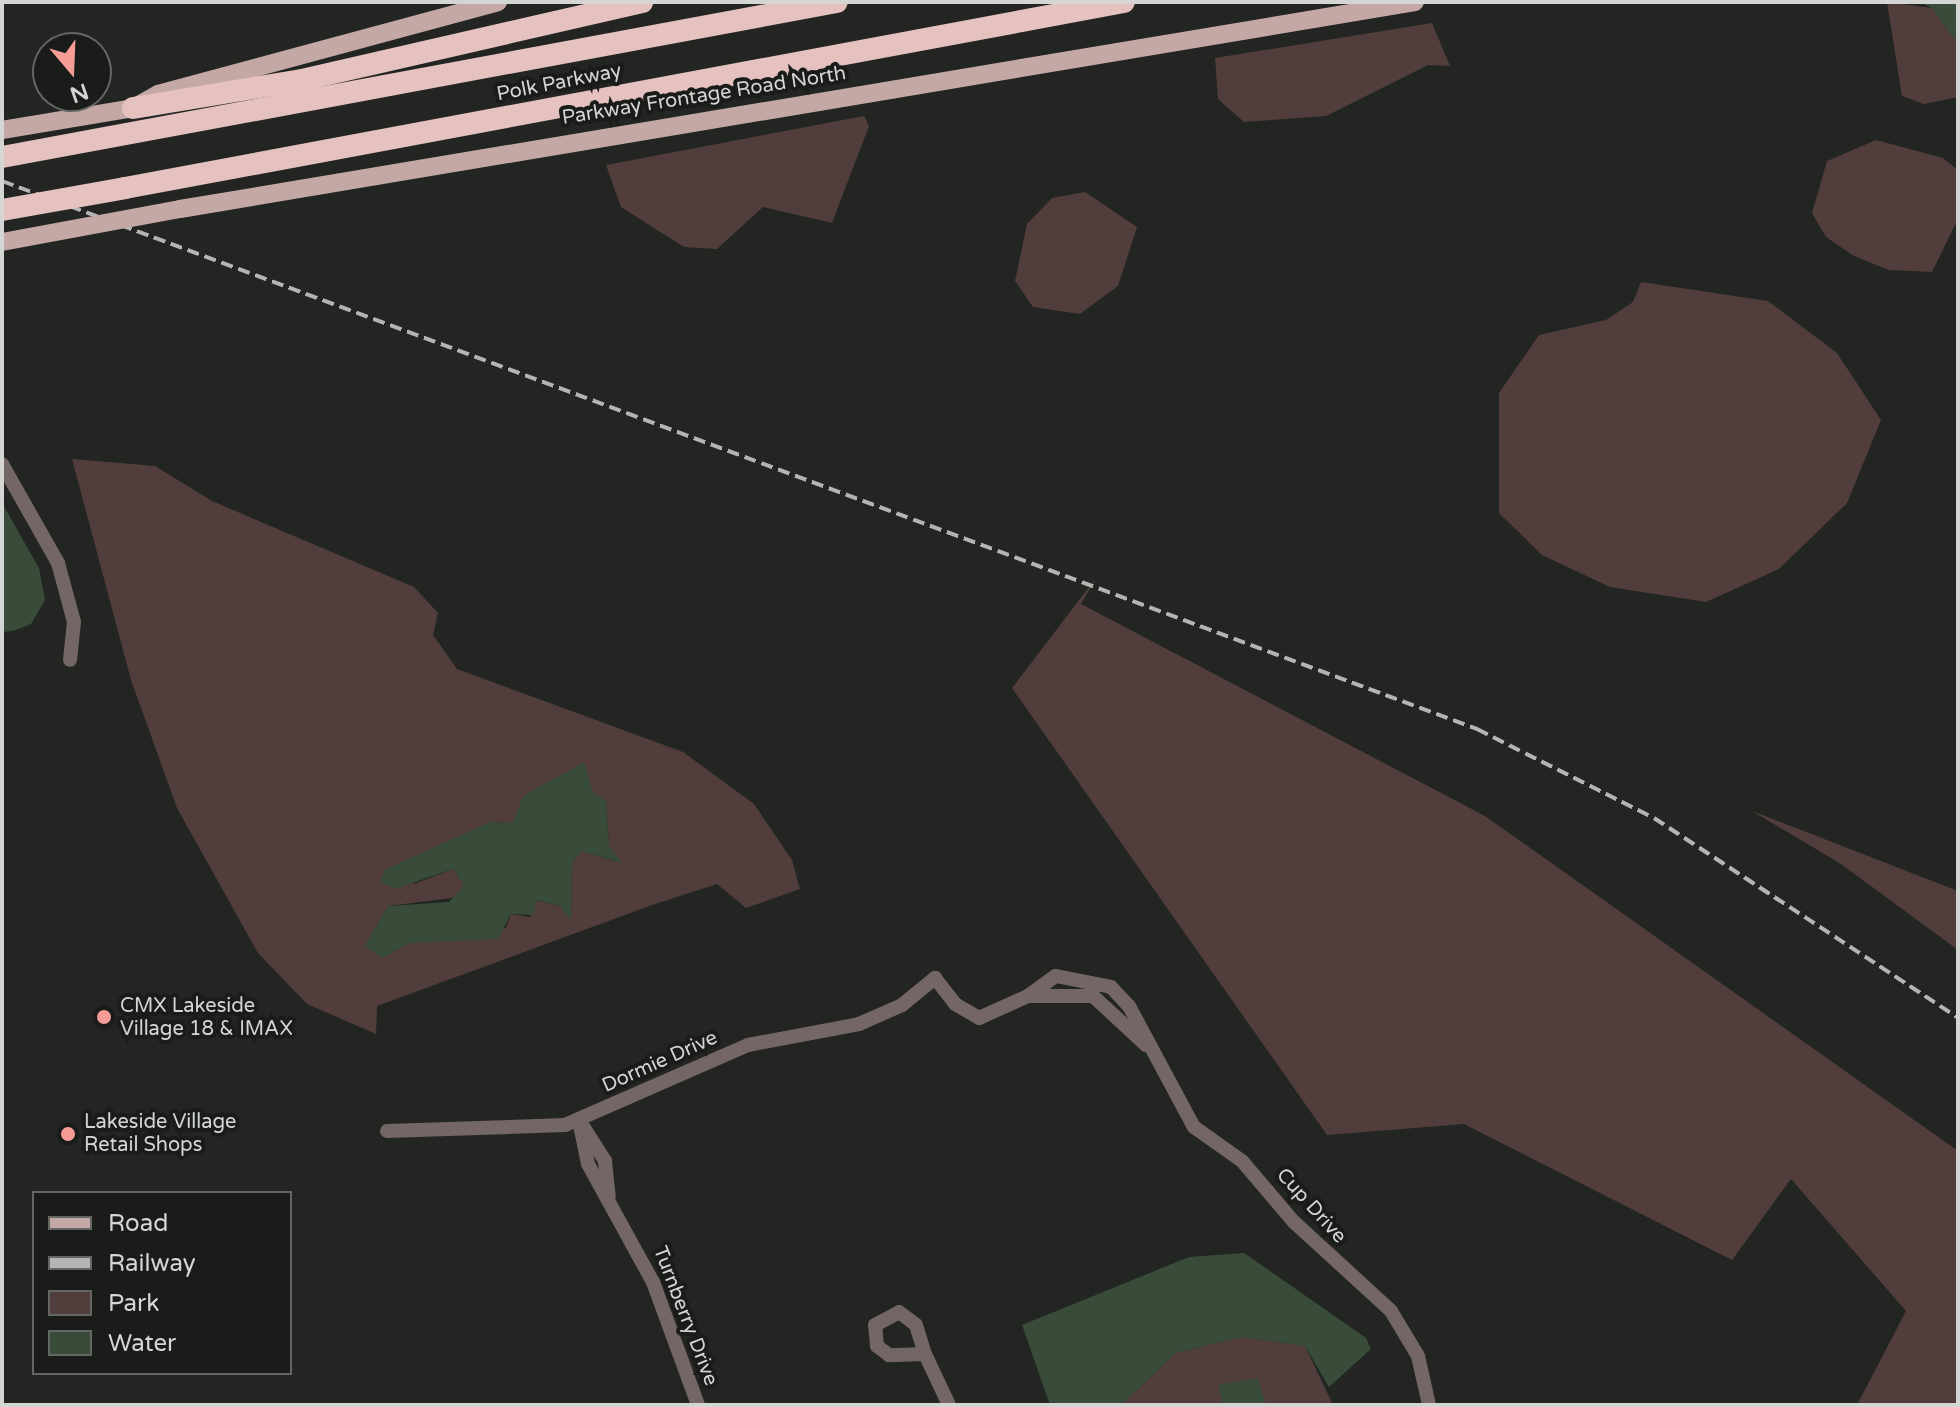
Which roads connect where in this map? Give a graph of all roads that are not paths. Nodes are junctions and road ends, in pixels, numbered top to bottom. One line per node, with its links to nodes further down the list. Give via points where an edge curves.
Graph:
1 (498, 2): 6 (main road, via 158,94)
2 (642, 2): 6 (highway, via 302,80)
3 (837, 2): 8 (highway, Polk Parkway)
4 (1124, 2): 9 (highway, Polk Parkway, bridge)
5 (1415, 2): 10 (main road, Parkway Frontage Road North, bridge)
6 (133, 108): 7 (main road)
7 (2, 130)
8 (2, 157)
9 (2, 210)
10 (2, 242)
11 (2, 464): 12 (street, via 58,563 74,622)
12 (70, 660)
13 (1086, 977): 14 (street); 15 (street, via 1056,976); 16 (street, via 1111,987 1129,1006)
14 (1083, 994): 15 (street); 16 (street, via 1116,1012)
15 (1028, 996): 17 (street, Dormie Drive, via 979,1018 955,1004 935,978 902,1005 859,1024 748,1045)
16 (1146, 1045): 22 (street, Cup Drive, via 1194,1127 1242,1161 1294,1222 1391,1311 1418,1356)
17 (579, 1120): 18 (street, Dormie Drive, via 540,1128); 20 (street, Turnberry Drive, via 588,1164 653,1282)
18 (387, 1131)
19 (925, 1354): 21 (street)
20 (698, 1405)
21 (949, 1405)
22 (1429, 1405)

